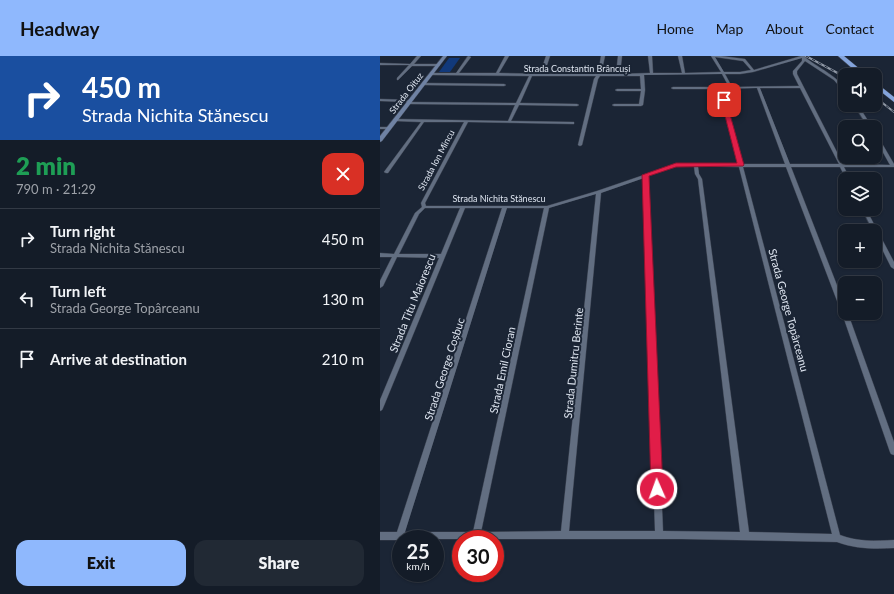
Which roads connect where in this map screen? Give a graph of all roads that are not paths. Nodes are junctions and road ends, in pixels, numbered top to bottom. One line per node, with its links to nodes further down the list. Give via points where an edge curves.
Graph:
1 (419, 56): 14 (street)
2 (445, 56): 15 (main road, Strada Oituz)
3 (508, 56): 21 (street)
4 (548, 56): 22 (street)
5 (603, 56): 25 (street)
6 (620, 56): 26 (street)
7 (650, 56): 28 (street)
8 (680, 56): 23 (street)
9 (714, 56): 17 (street, via 744,60); 18 (street)
10 (841, 56): 16 (highway)
11 (469, 57): 20 (street)
12 (804, 57): 17 (street, Strada Constantin Brâncuși); 31 (street); 36 (street, via 804,61 795,71)
13 (380, 64): 14 (street)
14 (412, 65): 15 (street); 29 (street)
15 (438, 65): 19 (main road, Strada Oituz)
16 (856, 68)
17 (753, 71): 18 (street, Strada Constantin Brâncuși)
18 (723, 73): 23 (street, Strada Constantin Brâncuși); 34 (street)
19 (432, 74): 20 (street, Strada Constantin Brâncuși); 30 (main road, Strada Oituz)
20 (457, 74): 21 (street, Strada Constantin Brâncuși)
21 (497, 74): 24 (street, Strada Constantin Brâncuși)
22 (542, 74): 24 (street, Strada Constantin Brâncuși); 25 (street, Strada Constantin Brâncuși)
23 (684, 74): 28 (street, Strada Constantin Brâncuși)
24 (531, 75): 44 (street)
25 (599, 75): 26 (street, Strada Constantin Brâncuși); 55 (street)
26 (618, 75): 27 (street, Strada Constantin Brâncuși)
27 (642, 75): 28 (street, Strada Constantin Brâncuși); 39 (street)
28 (652, 75)
29 (398, 79)
30 (423, 84): 32 (street); 43 (main road, Strada Oituz)
31 (838, 84)
32 (504, 85)
33 (720, 87): 34 (street); 37 (street); 58 (street, Strada George Topârceanu)
34 (731, 87): 35 (street)
35 (758, 87): 36 (street); 59 (street)
36 (802, 87): 60 (street)
37 (673, 88)
38 (617, 90): 39 (street)
39 (643, 90): 46 (street, via 641,105)
40 (882, 90): 42 (highway)
41 (380, 100): 43 (street)
42 (894, 100)
43 (409, 102): 44 (street); 47 (main road, Strada Oituz)
44 (517, 104): 45 (street); 50 (street)
45 (577, 105)
46 (614, 105)
47 (395, 120): 48 (street); 53 (main road, Strada Oituz)
48 (423, 121): 49 (street); 62 (street)
49 (466, 122): 50 (street); 67 (street, Strada Ion Mincu, via 423,203)
50 (508, 122): 51 (street)
51 (573, 123)
52 (380, 128): 53 (street)
53 (389, 128): 54 (main road, Strada Oituz)
54 (380, 140)
55 (580, 145)
56 (882, 147): 61 (street)
57 (696, 165): 58 (street, Strada Nichita Stănescu); 64 (street, Strada Nichita Stănescu, via 671,165); 85 (street, via 700,179)
58 (741, 165): 59 (street, Strada Nichita Stănescu); 86 (street, Strada George Topârceanu)
59 (788, 165): 60 (street, Strada Nichita Stănescu); 77 (street)
60 (841, 166): 61 (street, Strada Nichita Stănescu); 63 (street)
61 (893, 166)
62 (386, 172)
63 (844, 172)
64 (646, 175): 65 (street, Strada Nichita Stănescu); 81 (street)
65 (599, 192): 69 (street, Strada Nichita Stănescu); 80 (street, Strada Dumitru Berinte)
66 (463, 206): 67 (street, Strada Nichita Stănescu); 68 (street, Strada Nichita Stănescu); 73 (street, Strada Titu Maiorescu)
67 (424, 207): 72 (street, via 417,213)
68 (505, 207): 69 (street, Strada Nichita Stănescu); 78 (street, Strada George Coșbuc)
69 (547, 207): 79 (street, Strada Emil Cioran)
70 (868, 216): 74 (street)
71 (380, 255): 72 (street)
72 (396, 255): 73 (street); 75 (street)
73 (442, 256): 76 (street, Strada Titu Maiorescu)
74 (894, 267)
75 (380, 286)
76 (380, 408)
77 (894, 452)
78 (402, 530)
79 (478, 530)
80 (565, 535): 81 (street); 84 (street)
81 (659, 535): 85 (street)
82 (380, 536): 83 (street)
83 (392, 536)
84 (504, 536)
85 (745, 536): 86 (street)
86 (837, 538): 87 (street, via 866,545)
87 (894, 544)

